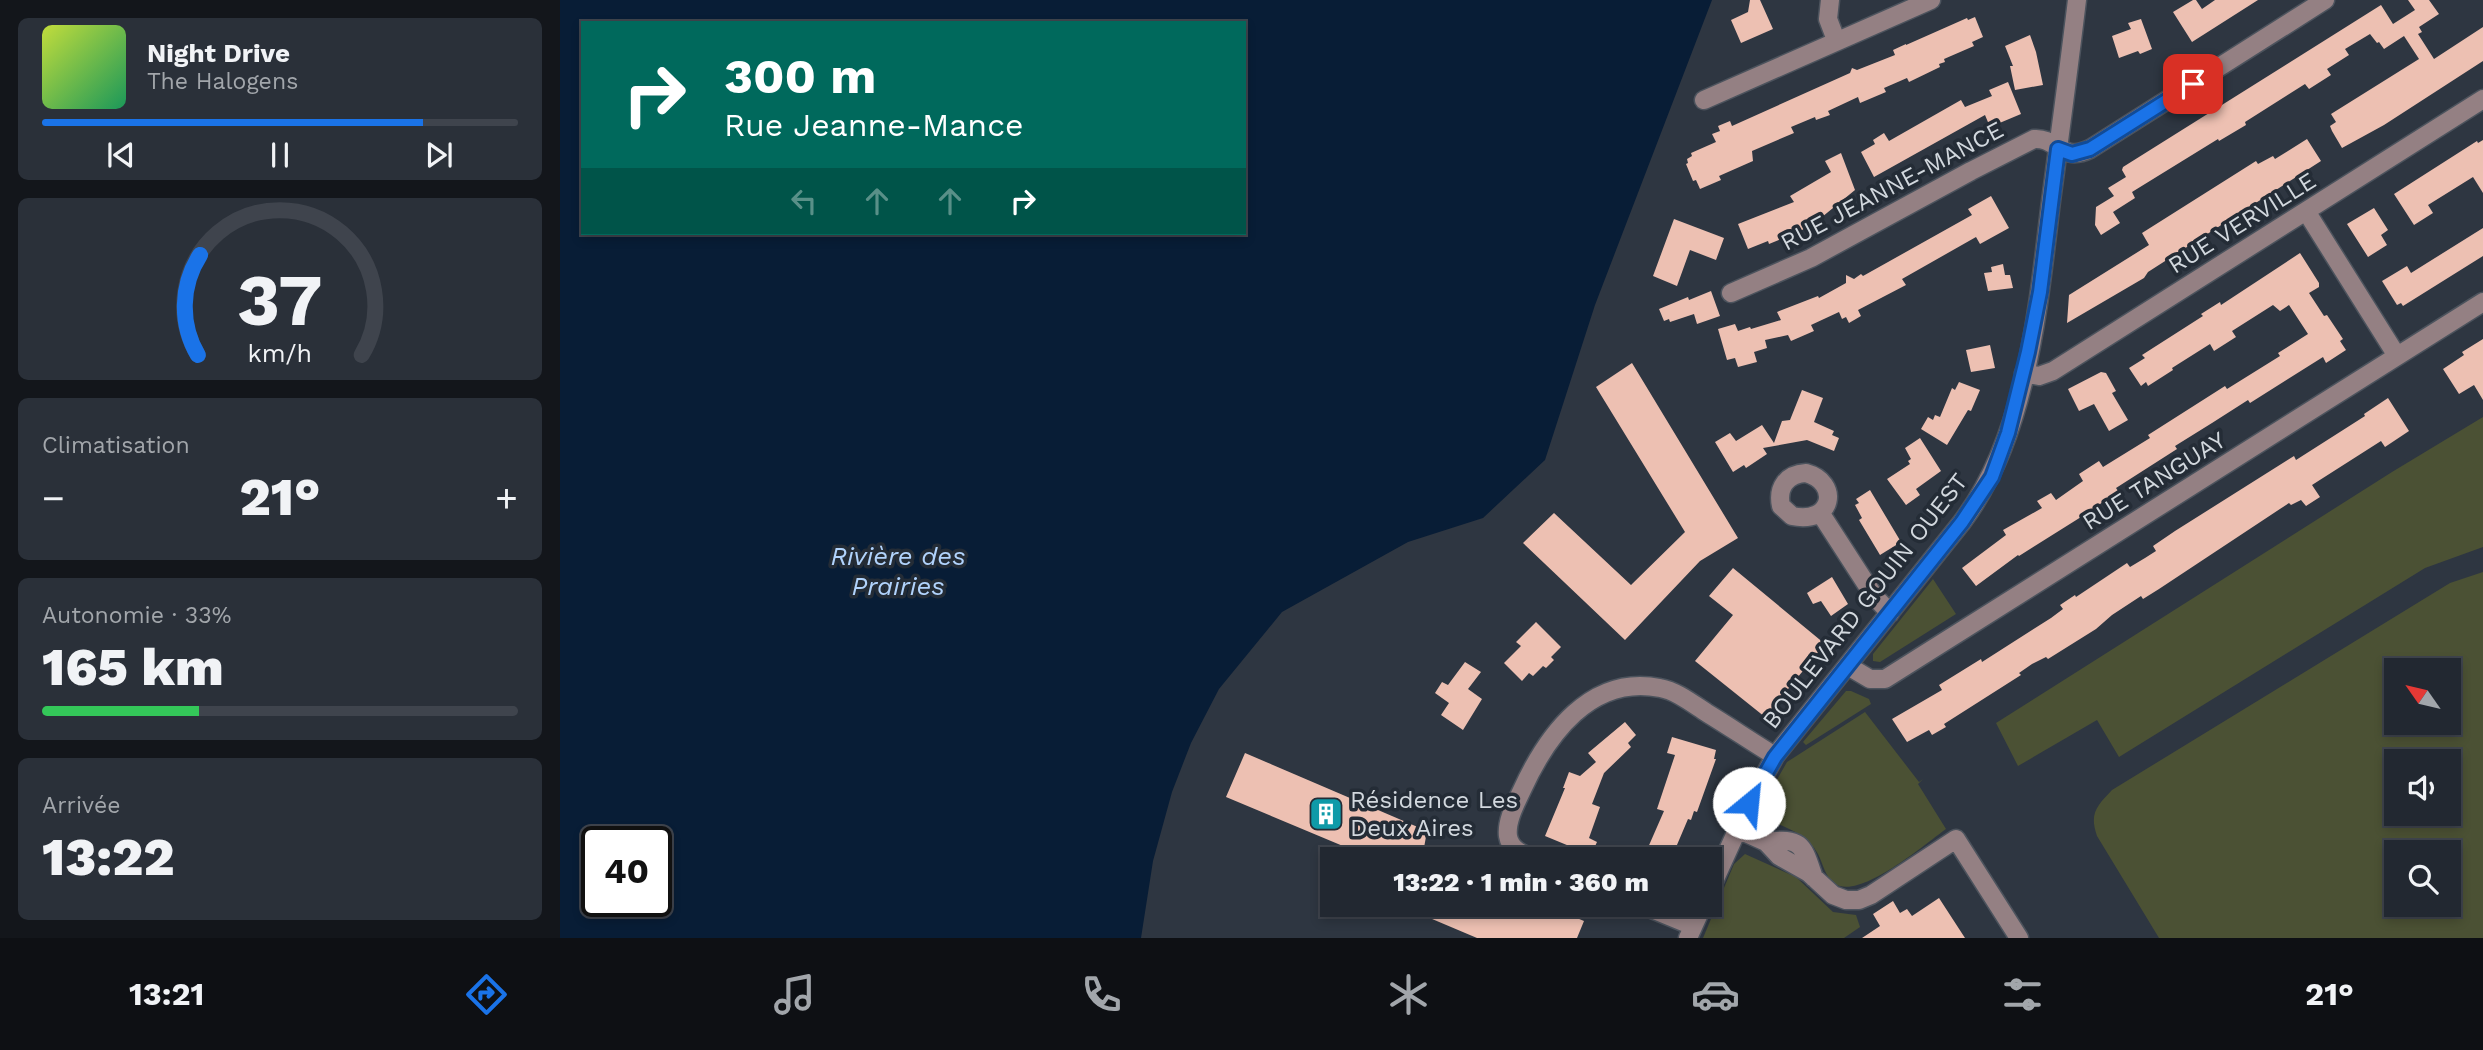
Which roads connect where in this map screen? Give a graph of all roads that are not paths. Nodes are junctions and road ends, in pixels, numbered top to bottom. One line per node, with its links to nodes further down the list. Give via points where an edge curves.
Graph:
1 (1830, 0): 6 (street, via 1828,19)
2 (1931, 0): 5 (street)
3 (2077, 0): 9 (street, BOULEVARD GOUIN OUEST)
4 (2325, 0): 9 (street, RUE JEANNE-MANCE, via 2090,149 2072,154)
5 (1899, 6): 6 (street)
6 (1836, 40): 7 (street)
7 (1704, 100)
8 (2483, 100): 10 (street, RUE VERVILLE)
9 (2058, 149): 11 (street, RUE JEANNE-MANCE, via 2034,139 1818,254); 14 (street, BOULEVARD GOUIN OUEST, via 2040,292)
10 (2306, 211): 13 (street); 14 (street, RUE VERVILLE, via 2053,371 2039,376)
11 (1731, 293)
12 (2483, 302): 13 (street, RUE TANGUAY)
13 (2397, 356): 17 (street, RUE TANGUAY, via 1885,679 1874,680)
14 (2024, 373): 16 (street, BOULEVARD GOUIN OUEST, via 1987,486)
15 (1821, 514): 16 (street)
16 (1890, 613): 17 (street, BOULEVARD GOUIN OUEST)
17 (1848, 666): 18 (street, BOULEVARD GOUIN OUEST)
18 (1775, 757): 19 (street, BOULEVARD GOUIN OUEST); 20 (street, via 1665,689 1634,686 1599,695 1555,733 1531,772 1508,828)
19 (1737, 829): 21 (street, BOULEVARD GOUIN OUEST); 24 (street, via 1766,842 1786,840 1799,845 1814,878 1846,900 1871,895 1956,839)
20 (1515, 847)
21 (1722, 863)
22 (1663, 917): 23 (street)
23 (1690, 932)
24 (2019, 938)

